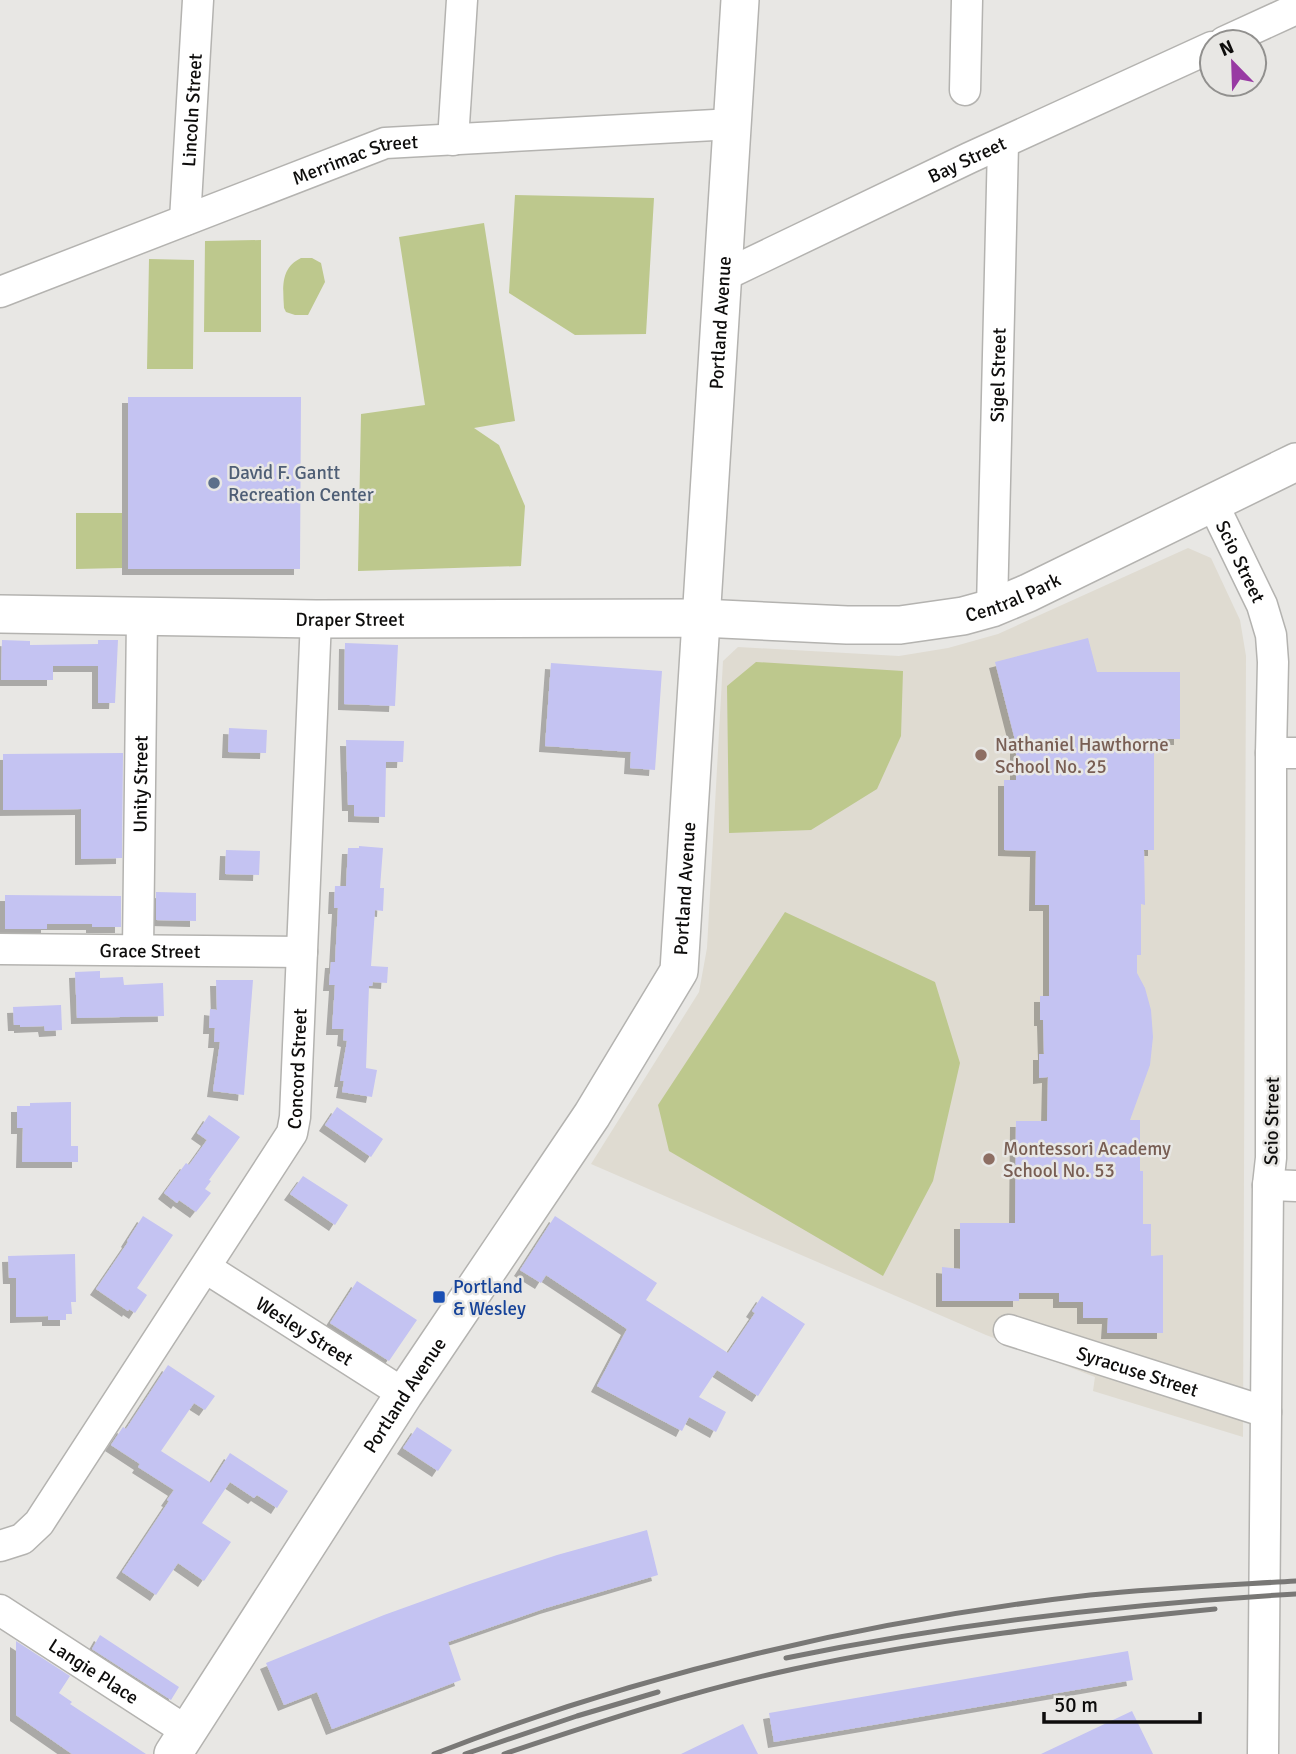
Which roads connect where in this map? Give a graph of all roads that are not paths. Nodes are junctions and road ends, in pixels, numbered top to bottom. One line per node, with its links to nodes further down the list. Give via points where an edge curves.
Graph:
1 (198, 0): 12 (street, Lincoln Street)
2 (462, 0): 10 (street)
3 (740, 0): 9 (main road, Portland Avenue)
4 (967, 0): 8 (street)
5 (1296, 9): 6 (street)
6 (1255, 28)
7 (1198, 53): 11 (street, Bay Street)
8 (965, 90)
9 (733, 124): 10 (street, Merrimac Street); 13 (main road, Portland Avenue)
10 (453, 140): 12 (street, Merrimac Street, via 385,143)
11 (1003, 144): 13 (street, Bay Street); 17 (street, Sigel Street)
12 (185, 220): 14 (street, Merrimac Street)
13 (724, 275): 20 (main road, Portland Avenue)
14 (0, 292)
15 (1296, 462): 16 (main road, Central Park)
16 (1212, 502): 17 (main road, Central Park); 22 (street, Scio Street, via 1272,635)
17 (992, 608): 20 (main road, Central Park, via 900,625)
18 (0, 614): 19 (main road, Draper Street)
19 (142, 617): 21 (main road, Draper Street); 24 (street, Unity Street)
20 (701, 618): 21 (main road, Draper Street); 30 (main road, Portland Avenue, via 679,971 586,1124)
21 (316, 619): 25 (street, Concord Street)
22 (1284, 753): 26 (street, Scio Street)
23 (0, 949): 24 (street, Grace Street)
24 (138, 950): 25 (street, Grace Street)
25 (302, 952): 28 (street, Concord Street, via 292,1133)
26 (1284, 965): 27 (street, Scio Street, via 1271,1158)
27 (1282, 1185): 31 (street, Scio Street)
28 (206, 1268): 30 (street, Wesley Street); 32 (street, Concord Street, via 39,1523 22,1539)
29 (1009, 1330): 31 (street, Syracuse Street)
30 (404, 1394): 34 (main road, Portland Avenue)
31 (1266, 1412): 35 (street, Scio Street)
32 (0, 1546)
33 (0, 1610): 34 (street, Langie Place)
34 (180, 1743)
35 (1263, 1754)

